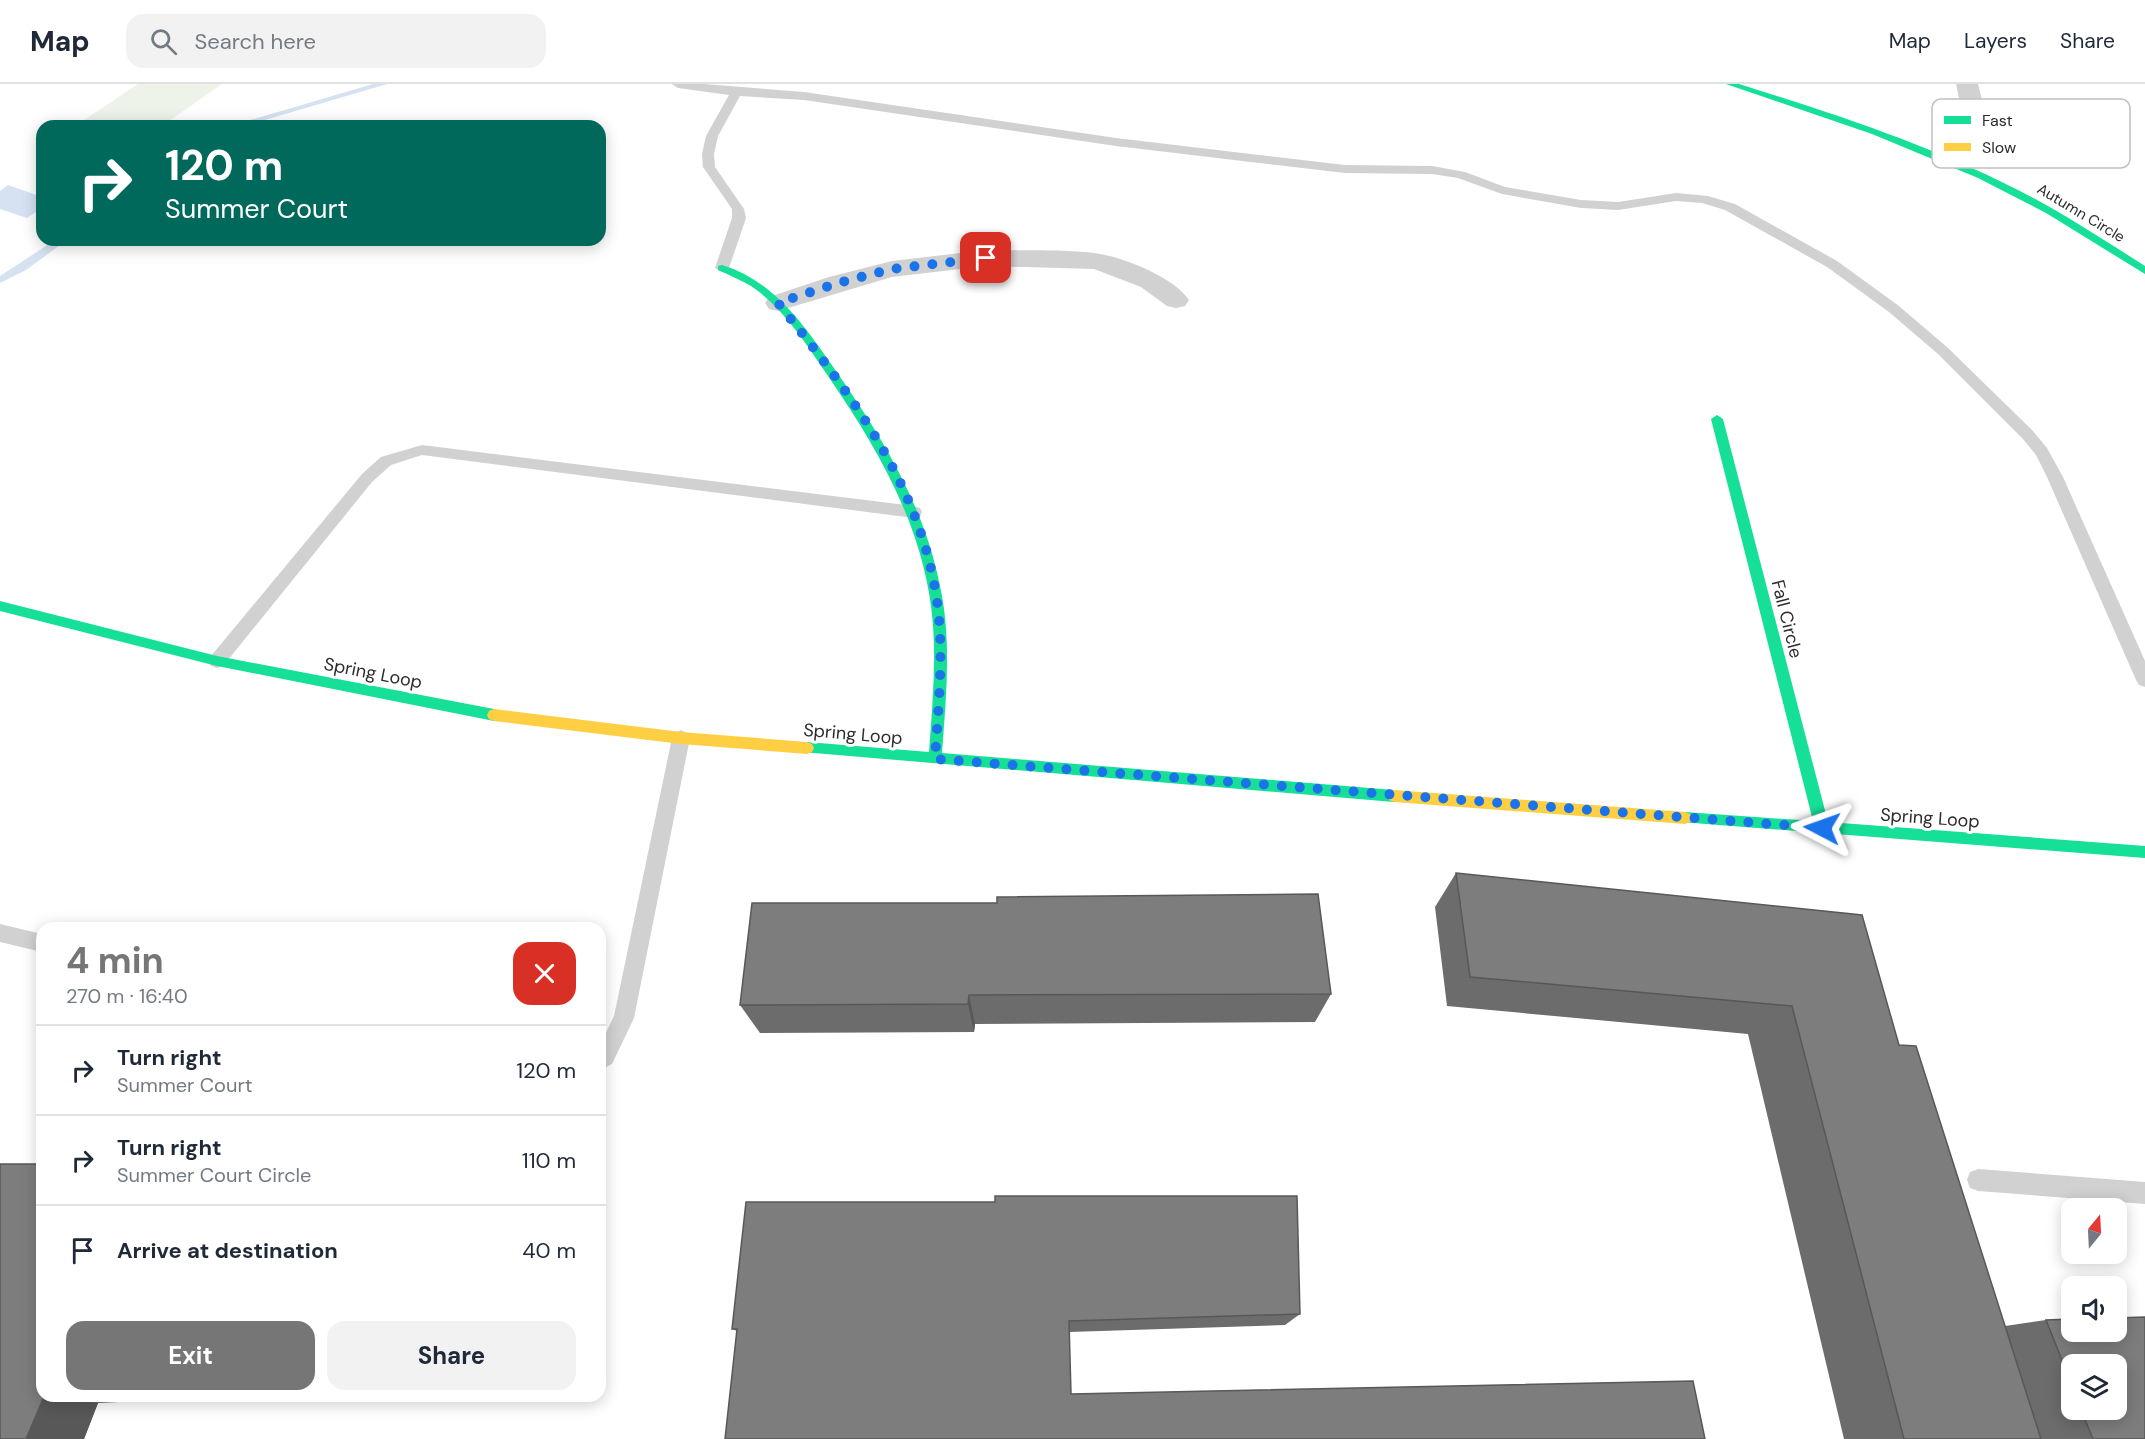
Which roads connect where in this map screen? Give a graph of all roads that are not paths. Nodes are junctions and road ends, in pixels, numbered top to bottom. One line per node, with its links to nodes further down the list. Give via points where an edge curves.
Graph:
1 (678, 84): 4 (lane)
2 (1730, 84): 6 (street, Autumn Circle, via 1856,123)
3 (1967, 84): 5 (street)
4 (736, 92): 8 (lane, via 708,154 709,167 738,209 739,218); 16 (lane, via 804,96 1116,142 1345,169 1432,170 1461,175 1502,190 1581,204 1618,206 1676,197 1730,207 1861,283 1943,351 2028,435 2055,477)
5 (1972, 99)
6 (1932, 154)
7 (1962, 168): 9 (street, Autumn Circle, via 2078,228)
8 (722, 268): 11 (street)
9 (2145, 271)
10 (1176, 300): 11 (street, via 1150,281 1095,261 986,258 892,269)
11 (778, 303): 13 (street, via 858,408 886,452)
12 (1717, 419): 19 (street, Fall Circle)
13 (914, 512): 15 (lane, via 422,450 386,461 367,478); 18 (street, via 939,617 941,669)
14 (0, 606): 15 (street, Spring Loop)
15 (217, 661): 17 (street, Spring Loop, via 501,716)
16 (2145, 680)
17 (681, 738): 18 (street, Spring Loop); 23 (lane, via 624,1018)
18 (935, 759): 19 (street, Spring Loop)
19 (1822, 828): 20 (street, Spring Loop)
20 (2145, 852)
21 (0, 933): 22 (lane)
22 (36, 942)
23 (606, 1056)
24 (1978, 1180): 25 (lane)
25 (2145, 1193)

